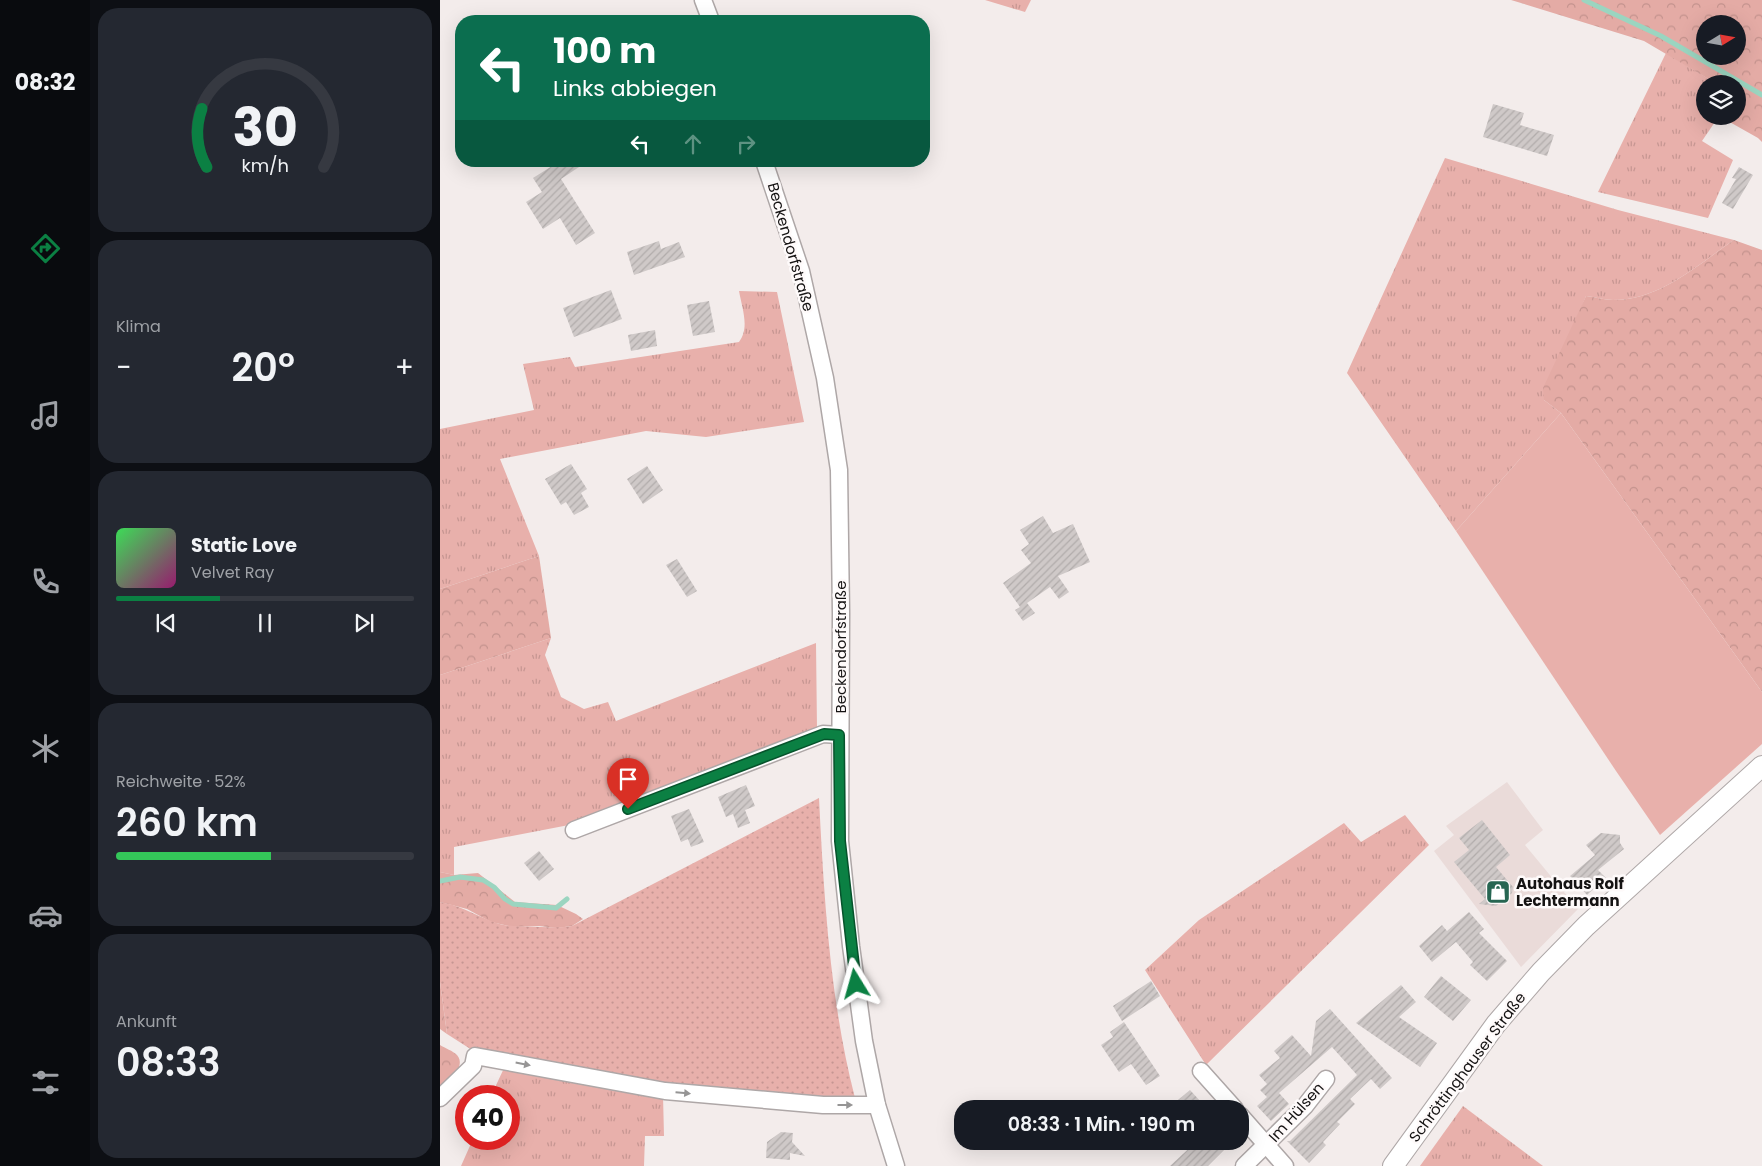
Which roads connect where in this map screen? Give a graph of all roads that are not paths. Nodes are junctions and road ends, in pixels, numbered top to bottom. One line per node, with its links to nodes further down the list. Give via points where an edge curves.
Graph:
1 (704, 0): 2 (street)
2 (710, 15)
3 (766, 167): 4 (street, Beckendorfstraße, via 801,271 825,378 839,470)
4 (839, 735): 6 (street, via 824,734); 11 (street, Beckendorfstraße, via 840,841 864,1041)
5 (1762, 766): 17 (main road, Schröttinghauser Straße, via 1607,906 1541,972 1496,1024)
6 (574, 830)
7 (1201, 1071): 10 (street)
8 (1326, 1079): 13 (street, Im Hülsen, via 1305,1106)
9 (440, 1098): 11 (street, one-way to 11, via 473,1066 475,1056 665,1091 824,1105)
10 (1227, 1100)
11 (877, 1105): 14 (street, Beckendorfstraße)
12 (1249, 1125): 13 (street, Im Hülsen)
13 (1266, 1145): 15 (street, Im Hülsen); 16 (street, Im Hülsen)
14 (896, 1166)
15 (1244, 1166)
16 (1285, 1166)
17 (1393, 1166)

